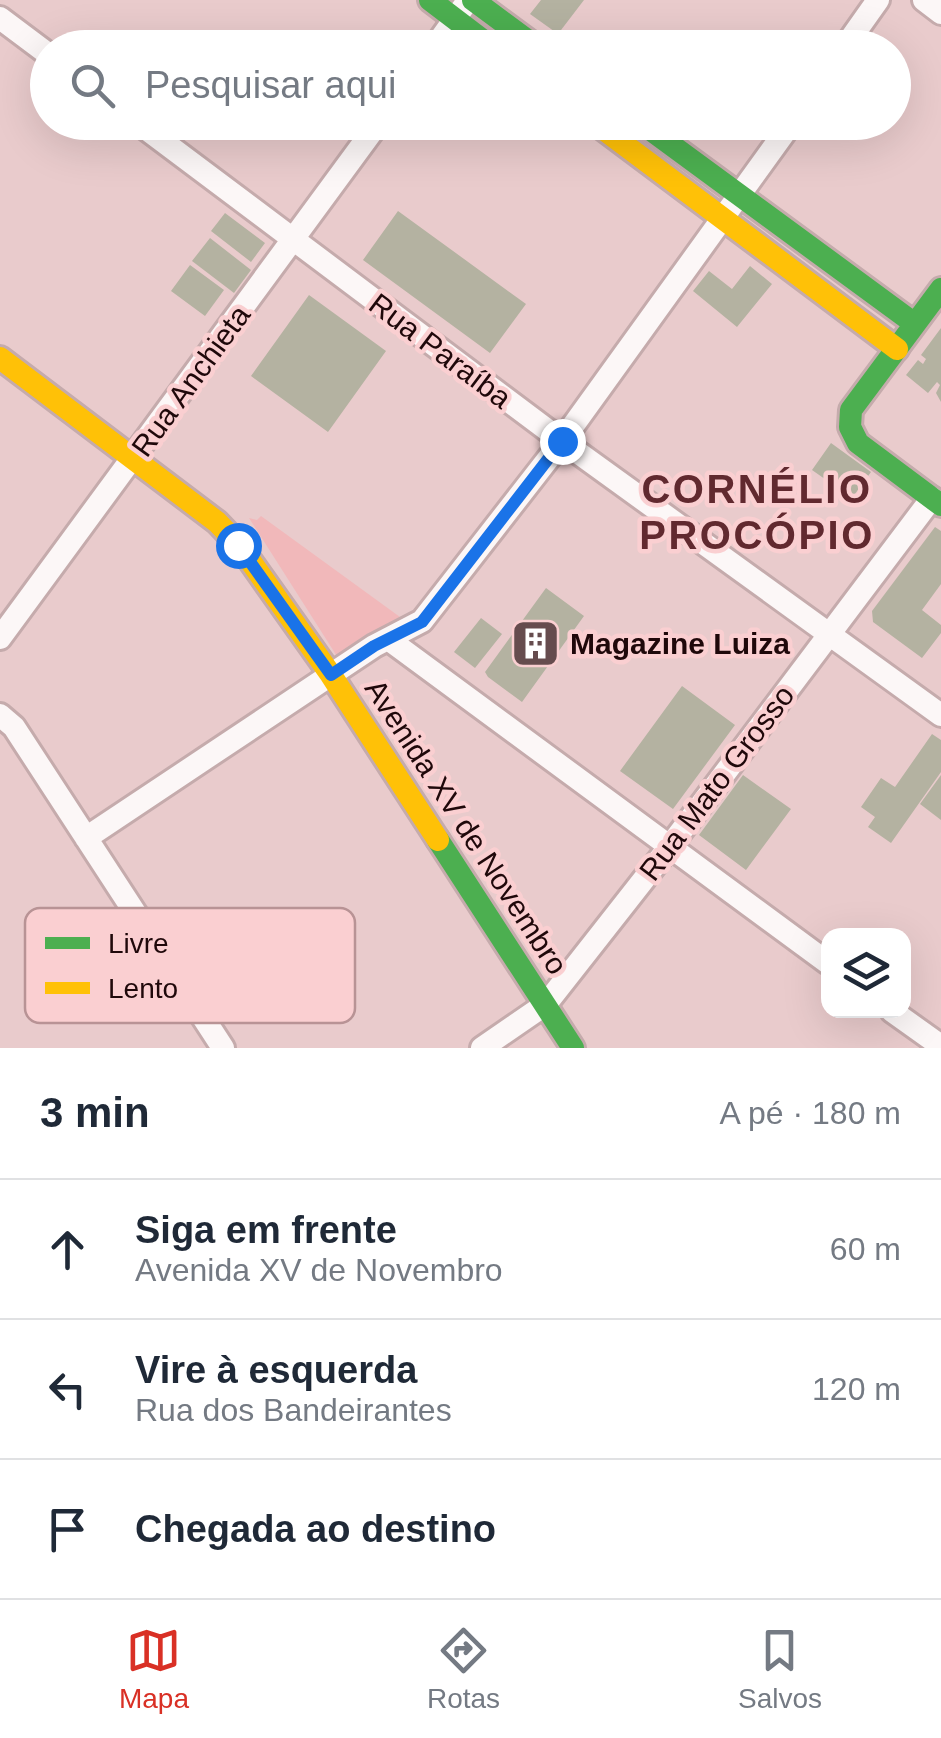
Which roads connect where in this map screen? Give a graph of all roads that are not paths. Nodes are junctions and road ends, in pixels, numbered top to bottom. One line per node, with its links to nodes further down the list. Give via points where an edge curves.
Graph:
1 (430, 0): 4 (street)
2 (878, 0): 10 (street)
3 (924, 0): 5 (street)
4 (465, 6): 7 (street); 8 (street); 9 (street)
5 (941, 13)
6 (0, 18): 11 (street)
7 (447, 30)
8 (480, 30)
9 (507, 30)
10 (857, 30)
11 (30, 40)
12 (161, 140): 19 (street, Rua Paraíba)
13 (366, 140): 19 (street, Rua Anchieta)
14 (618, 140): 18 (street)
15 (664, 140): 17 (street)
16 (779, 140): 17 (street)
17 (740, 196): 18 (street); 21 (street)
18 (724, 219): 22 (street); 24 (street)
19 (293, 240): 24 (street, Rua Paraíba); 25 (street, Rua Anchieta)
20 (941, 289): 21 (street)
21 (915, 324): 22 (street)
22 (897, 349): 26 (street, via 852,410 849,427 858,442)
23 (0, 358): 25 (street, Avenida XV de Novembro)
24 (562, 441): 27 (street, Rua Paraíba); 29 (street, via 422,622)
25 (134, 458): 28 (street, Rua Anchieta); 30 (street, Avenida XV de Novembro, via 238,545)
26 (936, 501): 27 (street, Rua Mato Grosso)
27 (830, 635): 32 (street, Rua Paraíba); 34 (street, Rua Mato Grosso)
28 (0, 638)
29 (388, 639): 30 (street); 34 (street)
30 (331, 675): 33 (street); 37 (street, Avenida XV de Novembro)
31 (0, 714): 33 (street)
32 (941, 715)
33 (86, 838): 35 (street)
34 (670, 846): 36 (street); 37 (street, Rua Mato Grosso)
35 (132, 908)
36 (821, 959)
37 (546, 1004): 42 (street, Rua Mato Grosso); 43 (street, Avenida XV de Novembro)
38 (903, 1018): 40 (street)
39 (207, 1023): 41 (street)
40 (941, 1046)
41 (223, 1048)
42 (482, 1048)
43 (573, 1048)

